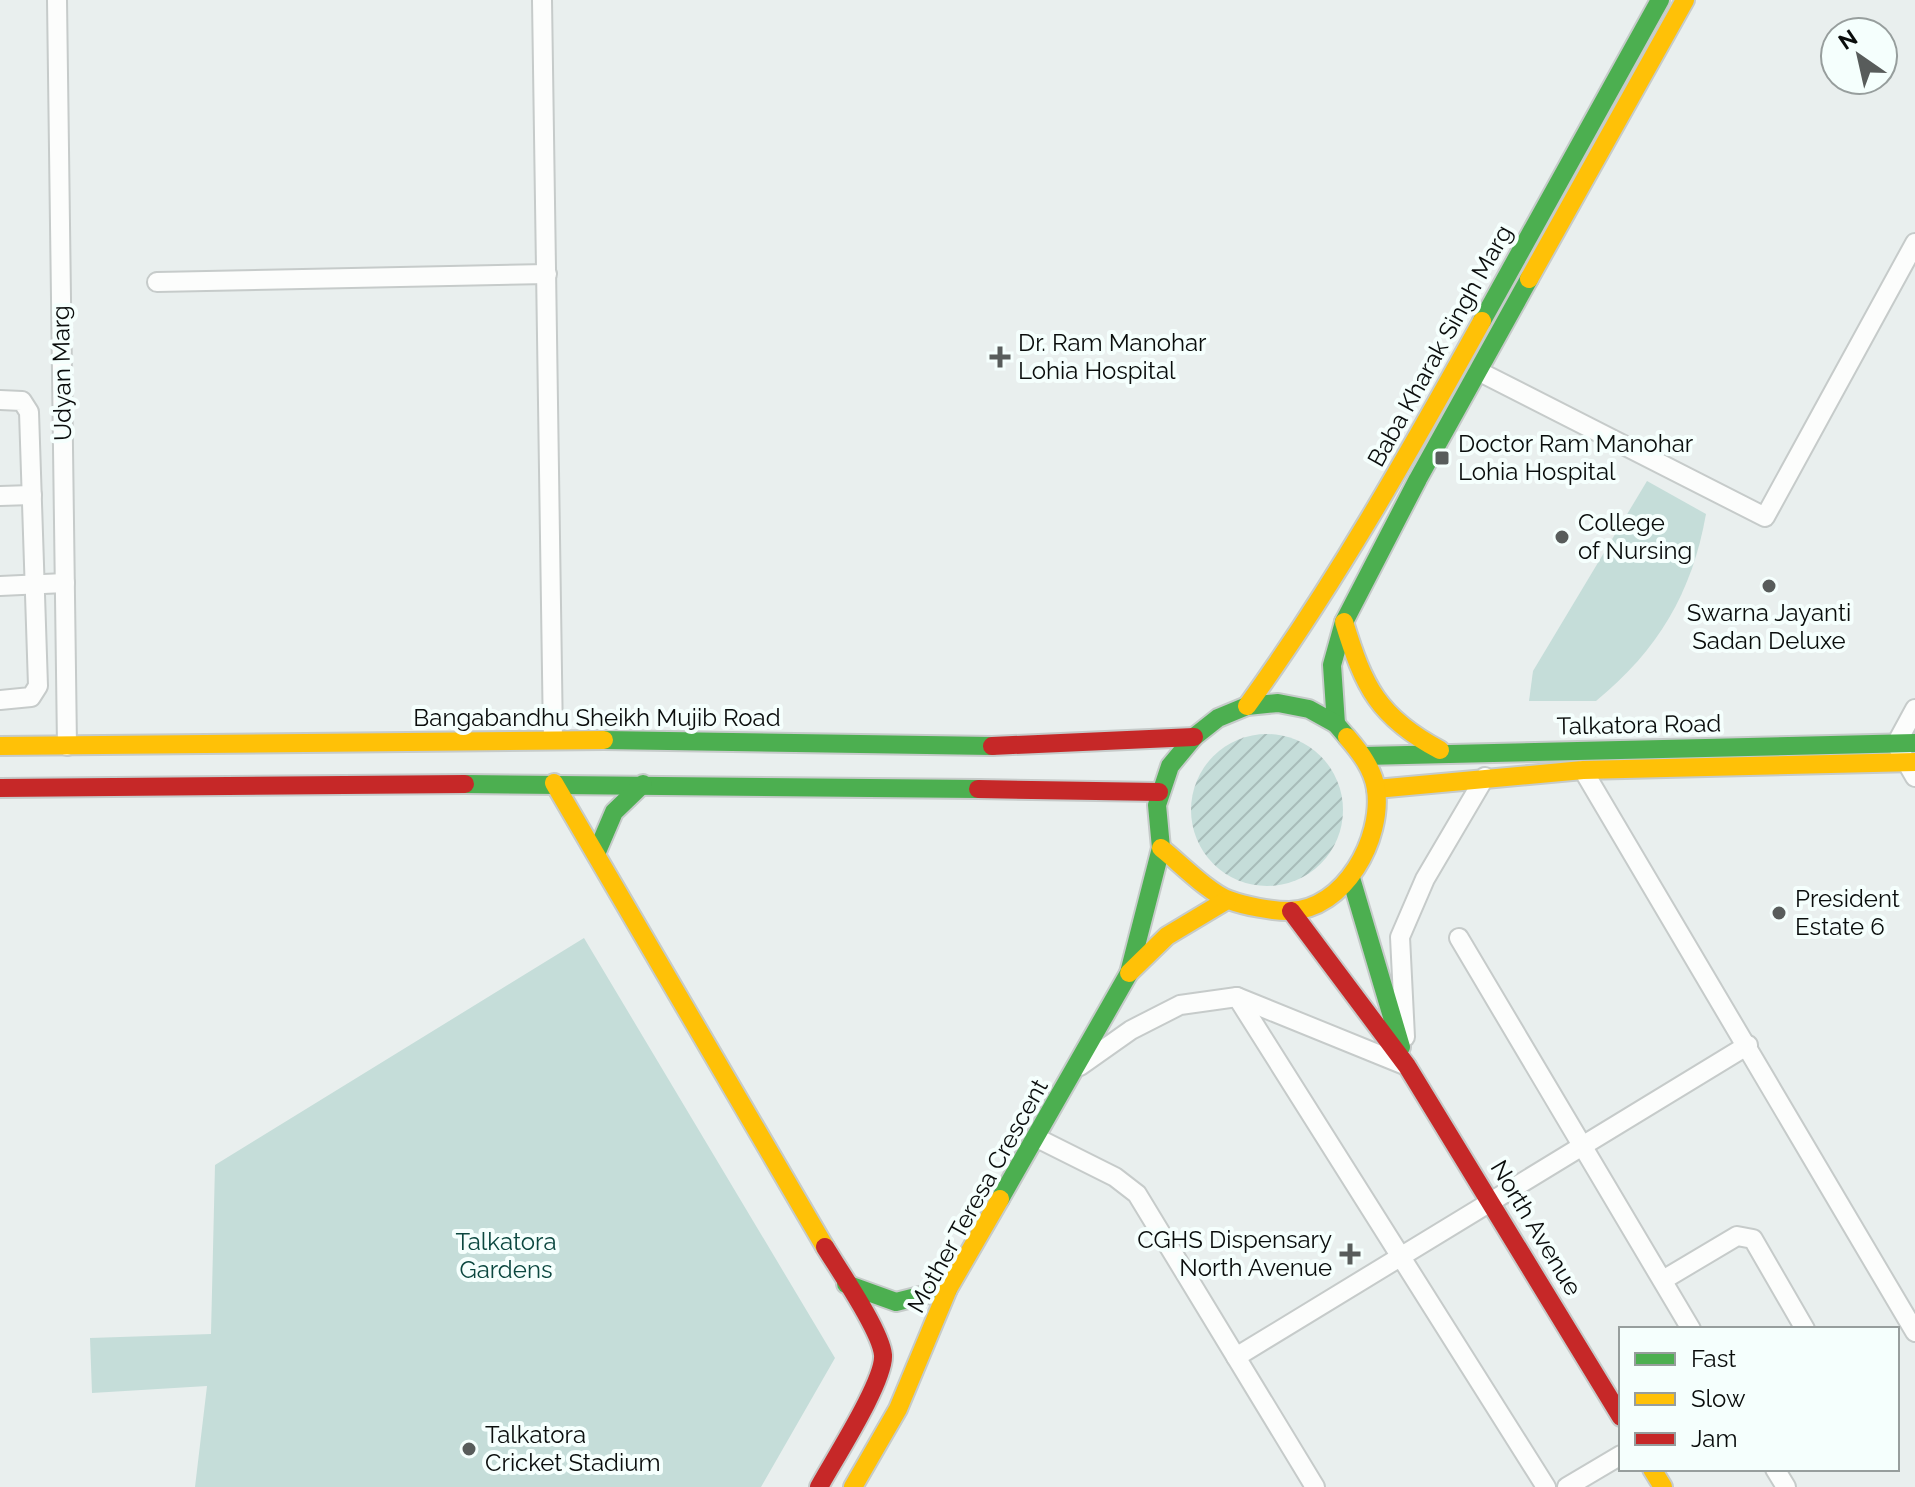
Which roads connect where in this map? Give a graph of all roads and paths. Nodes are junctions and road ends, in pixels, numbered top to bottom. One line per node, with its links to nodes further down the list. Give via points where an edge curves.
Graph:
1 (57, 0): 12 (street, Udyan Marg)
2 (542, 0): 6 (street)
3 (1660, 0): 17 (main road, Baba Kharak Singh Marg, via 1398,472)
4 (1685, 0): 8 (main road, Baba Kharak Singh Marg)
5 (1915, 243): 8 (street, via 1765,517)
6 (547, 274): 7 (street); 21 (street)
7 (157, 282)
8 (1478, 371): 15 (main road, Baba Kharak Singh Marg)
9 (0, 400): 10 (street, via 28,405)
10 (32, 495): 11 (street); 13 (street)
11 (0, 496)
12 (65, 583): 13 (street); 25 (street, Udyan Marg)
13 (32, 585): 14 (street); 16 (street, via 38,686 31,697)
14 (0, 586)
15 (1344, 622): 19 (main road, Baba Kharak Singh Marg, via 1332,665); 26 (main road, via 1376,705 1404,732)
16 (0, 700)
17 (1247, 706): 19 (main road, via 1278,703 1309,709); 20 (main road, via 1218,718)
18 (1915, 709): 23 (street)
19 (1336, 724): 27 (main road)
20 (1194, 737): 21 (main road, Bangabandhu Sheikh Mujib Road, via 1010,744); 35 (main road, via 1170,766)
21 (553, 739): 25 (main road, Bangabandhu Sheikh Mujib Road)
22 (1915, 743): 23 (main road, Talkatora Road)
23 (1896, 744): 26 (main road, Talkatora Road); 28 (street)
24 (0, 746): 25 (main road, Bangabandhu Sheikh Mujib Road)
25 (67, 746)
26 (1443, 752): 27 (main road, Talkatora Road)
27 (1364, 756): 34 (main road)
28 (1912, 767): 29 (main road, Talkatora Road)
29 (1583, 770): 30 (main road, Talkatora Road); 44 (street)
30 (1485, 777): 34 (main road, Talkatora Road); 45 (street, via 1425,879 1400,937)
31 (554, 783): 32 (main road); 33 (main road); 37 (main road)
32 (643, 784): 35 (main road); 37 (main road, via 614,812)
33 (0, 788)
34 (1376, 789): 38 (main road, via 1373,838)
35 (1159, 792): 36 (main road)
36 (1161, 848): 39 (main road); 42 (main road, Mother Teresa Crescent)
37 (596, 854): 52 (main road)
38 (1351, 878): 40 (main road, via 1322,900); 45 (main road, North Avenue)
39 (1227, 900): 40 (main road); 42 (main road, Mother Teresa Crescent, via 1167,936)
40 (1291, 911): 45 (main road, North Avenue)
41 (1459, 938): 48 (street)
42 (1129, 973): 46 (main road, Mother Teresa Crescent)
43 (1237, 997): 45 (street); 46 (street, via 1180,1005 1131,1030); 50 (street)
44 (1748, 1045): 48 (street); 56 (street)
45 (1407, 1066): 49 (main road, North Avenue)
46 (1077, 1069): 47 (main road, Mother Teresa Crescent)
47 (1037, 1138): 53 (main road, Mother Teresa Crescent); 57 (street, via 1115,1177 1137,1194)
48 (1582, 1146): 49 (street); 51 (street)
49 (1492, 1201): 50 (street); 58 (main road, North Avenue)
50 (1401, 1257): 57 (street); 63 (street)
51 (1663, 1280): 54 (street); 55 (street, via 1745,1235 1753,1239)
52 (846, 1284): 53 (main road, via 883,1303 916,1301); 60 (main road, via 883,1355 877,1382)
53 (948, 1289): 61 (main road, Mother Teresa Crescent, via 898,1409)
54 (1690, 1327)
55 (1804, 1327)
56 (1915, 1332)
57 (1236, 1357): 62 (street)
58 (1619, 1414)
59 (1619, 1456): 64 (street)
60 (819, 1487)
61 (853, 1487)
62 (1315, 1487)
63 (1546, 1487)
64 (1567, 1487)

